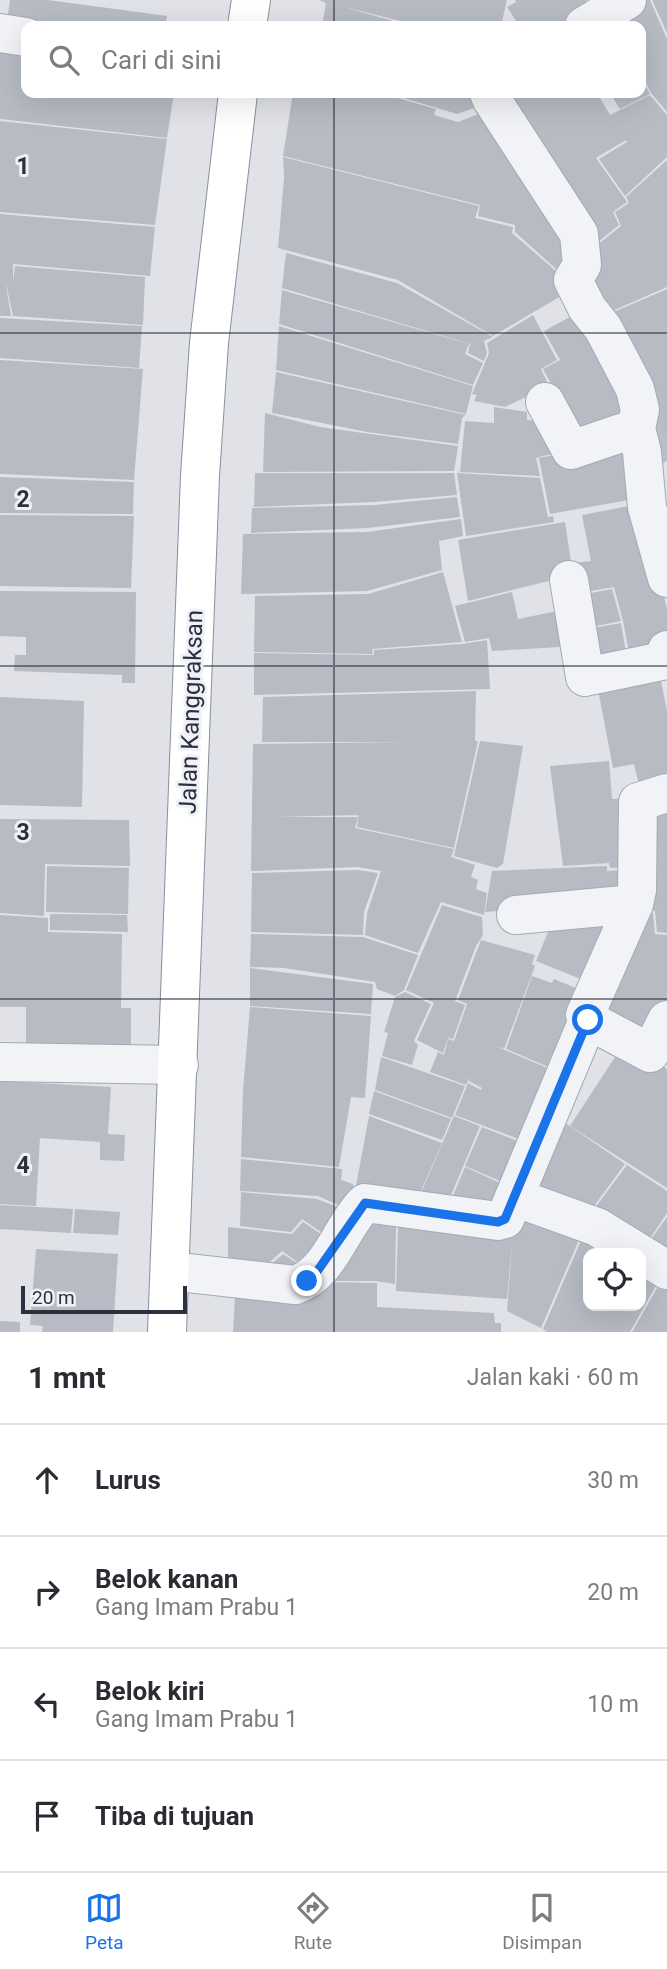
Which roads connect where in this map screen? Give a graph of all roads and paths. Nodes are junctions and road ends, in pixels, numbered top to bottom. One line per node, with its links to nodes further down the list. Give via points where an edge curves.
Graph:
1 (251, 0): 3 (highway)
2 (627, 0): 4 (street)
3 (248, 21)
4 (592, 21)
5 (0, 33): 6 (street)
6 (21, 36)
7 (237, 98): 20 (highway, Jalan Kanggraksan, via 209,343 200,476)
8 (491, 98): 10 (street, via 579,234 582,265 573,280 635,389)
9 (545, 402): 10 (street, via 571,450)
10 (644, 442): 11 (street, via 647,508)
11 (667, 578)
12 (569, 580): 13 (street, via 585,677)
13 (665, 667)
14 (667, 793): 15 (street, via 638,802)
15 (634, 904): 16 (street); 17 (street, via 585,1015)
16 (516, 915)
17 (588, 1020): 18 (street, via 642,1047); 21 (street)
18 (661, 1047)
19 (0, 1062): 20 (street)
20 (179, 1065): 23 (highway, Jalan Kanggraksan)
21 (510, 1208): 22 (street, via 597,1227); 23 (street, via 498,1222 365,1203 318,1270 295,1285)
22 (667, 1270)
23 (170, 1272): 24 (highway, Jalan Kanggraksan)
24 (167, 1332)

